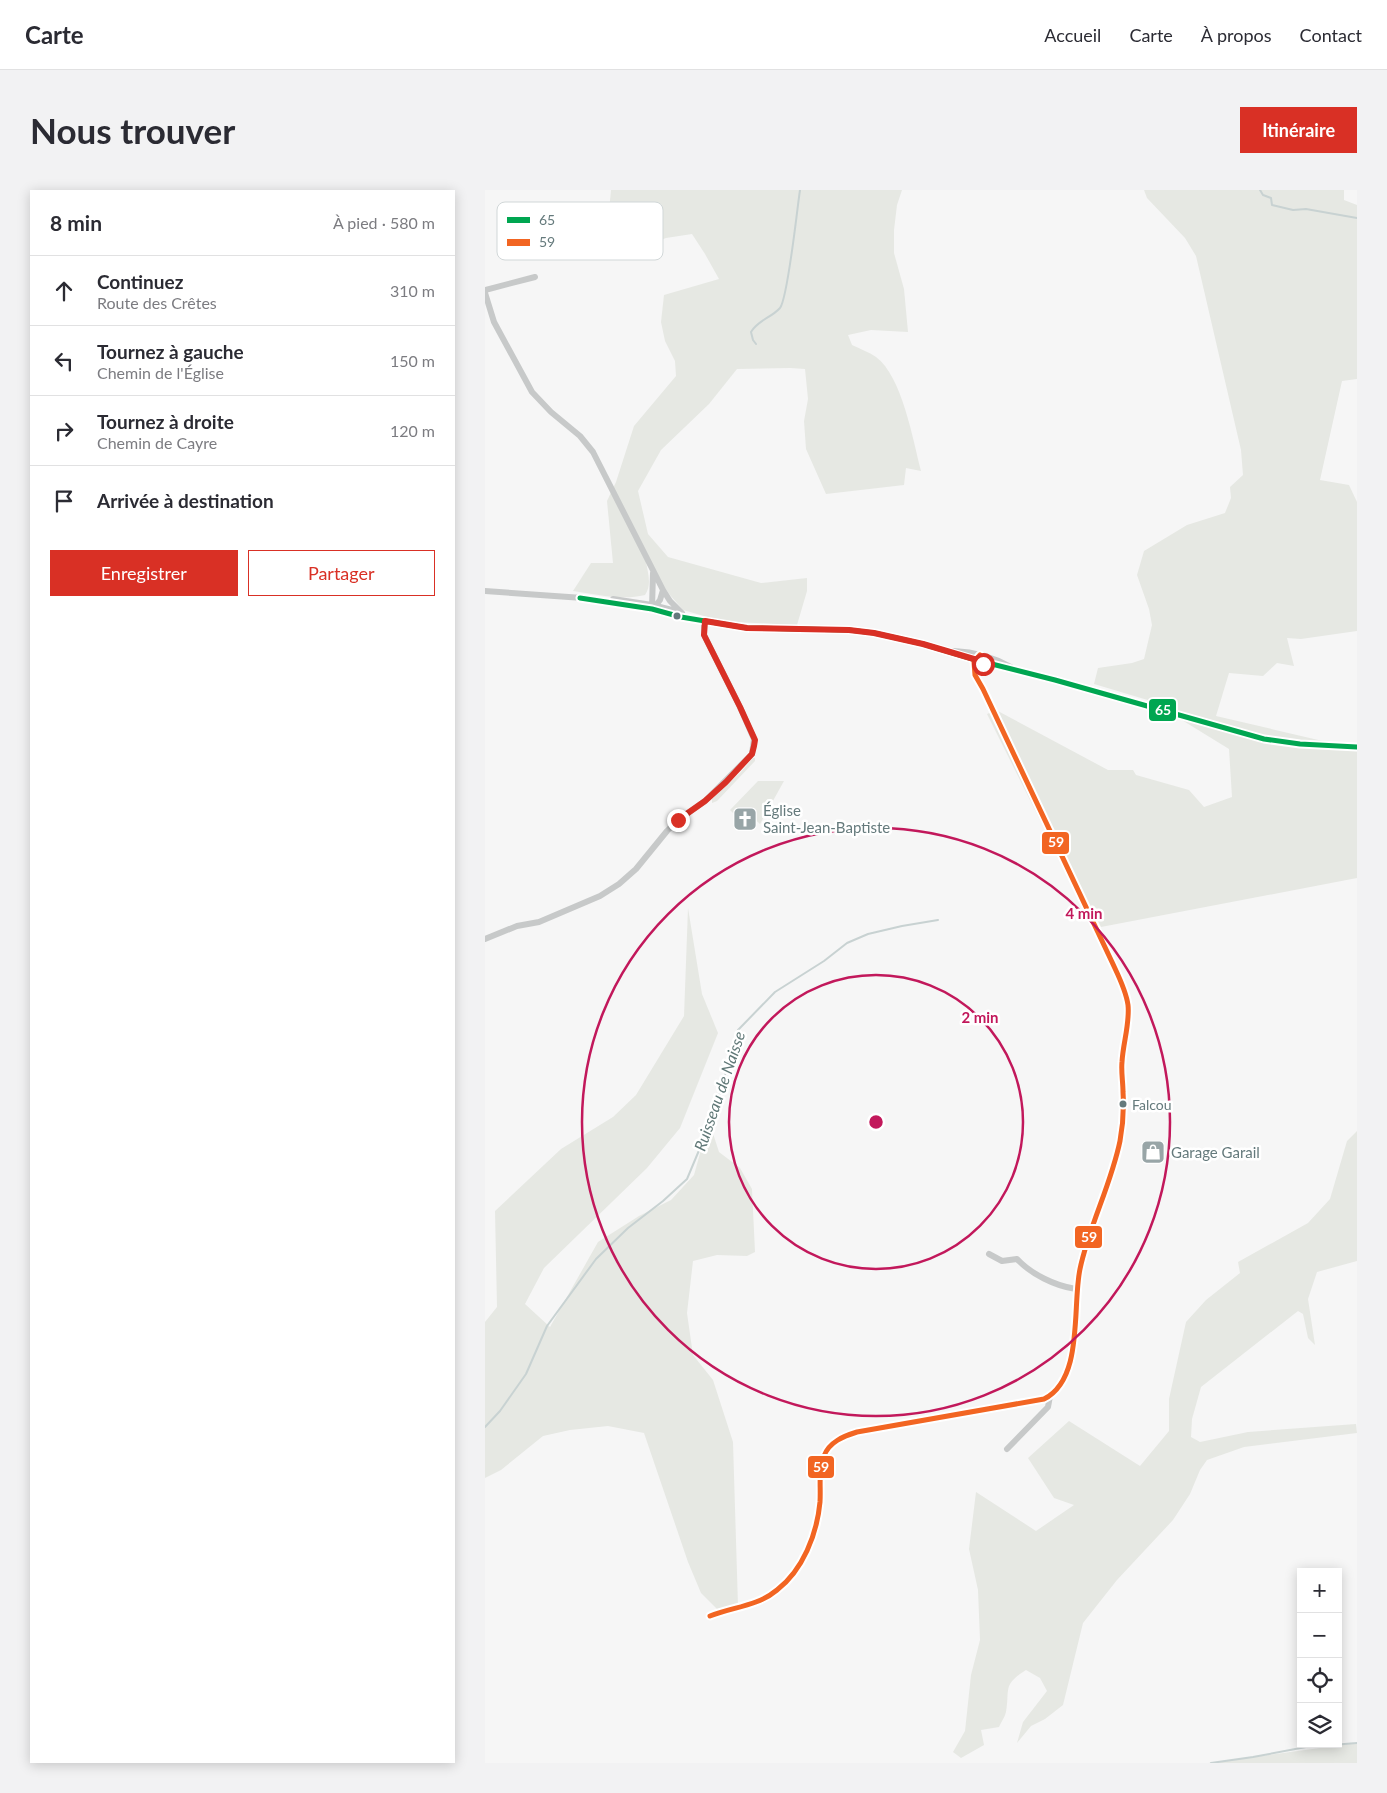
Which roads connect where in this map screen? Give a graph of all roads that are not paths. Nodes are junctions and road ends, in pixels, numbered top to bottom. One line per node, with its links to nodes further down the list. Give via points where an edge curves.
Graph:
1 (535, 277): 2 (street)
2 (485, 291): 3 (street, via 495,322 523,377 537,398 580,436 597,457)
3 (652, 569): 4 (street); 5 (street)
4 (653, 590): 8 (street, via 647,599); 9 (street)
5 (663, 590): 9 (street); 10 (street)
6 (485, 591): 7 (street)
7 (580, 598): 8 (street); 9 (street)
8 (638, 602): 9 (street)
9 (653, 607): 10 (street); 11 (street)
10 (681, 612): 11 (street)
11 (705, 621): 12 (street, via 747,628 874,633); 17 (street, via 704,635 755,740 754,750 746,762 667,831 636,869 619,884 600,896 539,922 517,926)
12 (978, 658): 13 (street); 14 (street, via 999,661); 15 (street, via 973,667)
13 (984, 662): 14 (street); 15 (street)
14 (1019, 670): 16 (street, via 1263,739)
15 (979, 680): 19 (street, via 1112,962 1128,1006 1119,1142 1083,1256)
16 (1357, 747)
17 (485, 939)
18 (989, 1254): 19 (street, via 1002,1261 1017,1258 1028,1270)
19 (1076, 1289): 20 (street, via 1071,1358 1060,1385)
20 (1050, 1396): 21 (street, via 1048,1407); 22 (street, via 1036,1402 857,1432 840,1438 823,1456 818,1517 804,1555 792,1576 765,1598)
21 (1007, 1449)
22 (710, 1616)

